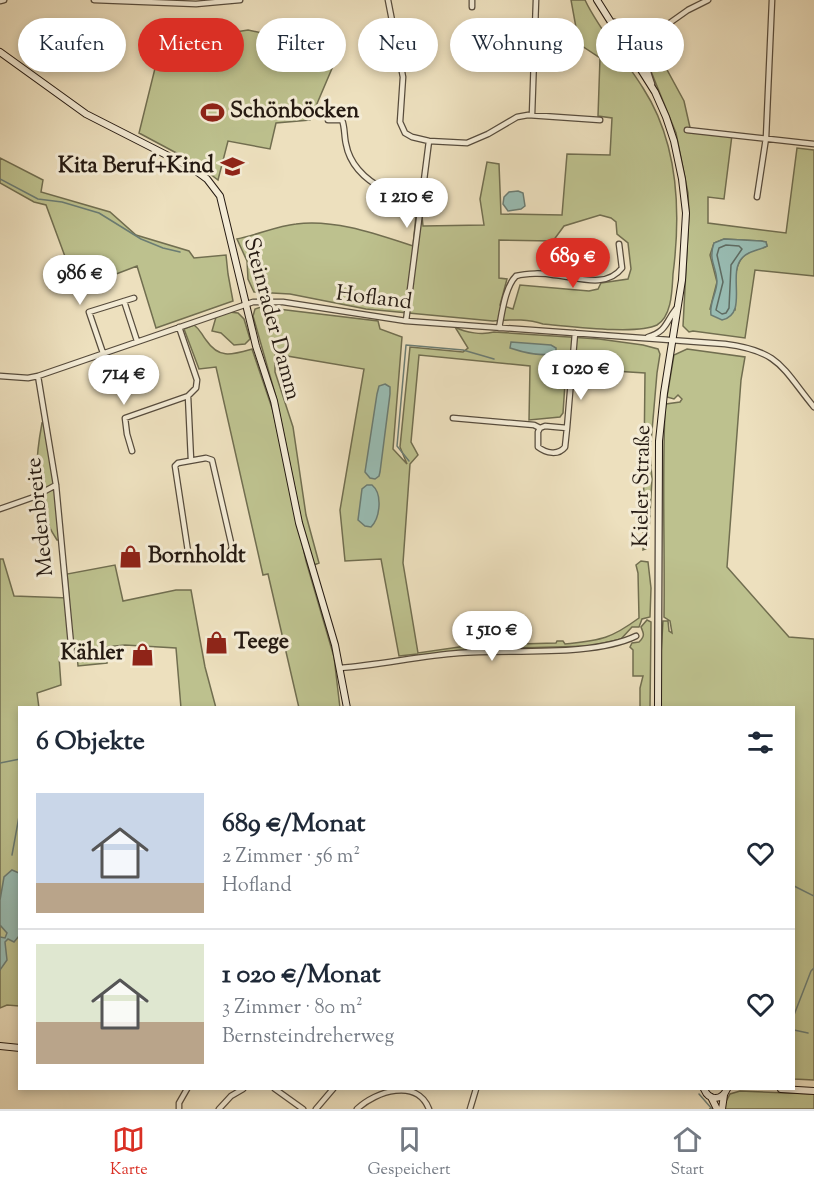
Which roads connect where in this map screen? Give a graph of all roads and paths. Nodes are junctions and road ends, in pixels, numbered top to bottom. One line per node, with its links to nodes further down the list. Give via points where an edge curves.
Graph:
1 (4, 0): 10 (street)
2 (94, 0): 3 (street, via 196,4)
3 (240, 0)
4 (388, 0): 27 (street, via 403,77 402,128 412,137)
5 (472, 0): 11 (street)
6 (536, 0): 13 (street)
7 (597, 0): 12 (main road, Kieler Straße)
8 (705, 0): 16 (street)
9 (772, 0): 26 (street)
10 (0, 2)
11 (472, 7)
12 (606, 14): 14 (main road, Kieler Straße); 15 (street)
13 (536, 18)
14 (609, 18)
15 (610, 18)
16 (676, 18)
17 (0, 52): 34 (main road, Steinrader Damm, via 86,114 207,179 222,201)
18 (534, 72): 22 (street)
19 (642, 72): 21 (main road, Kieler Straße)
20 (648, 72): 21 (street)
21 (655, 93): 35 (main road, Kieler Straße, via 674,141 685,202 682,280)
22 (532, 116): 24 (street); 27 (street, via 518,117 467,142)
23 (328, 120): 29 (street, via 342,120 346,147 355,166 375,185 385,190 400,185)
24 (600, 120)
25 (687, 130): 26 (street)
26 (766, 138): 28 (street); 30 (street)
27 (429, 141): 29 (street)
28 (814, 144)
29 (424, 188): 36 (street)
30 (758, 197)
31 (619, 244): 38 (street, via 622,268 608,279 595,281 552,274 513,278)
32 (134, 298): 33 (street)
33 (124, 301): 42 (street); 43 (street, via 89,312)
34 (246, 303): 36 (street, Hofland, via 283,302); 37 (street, Hofland); 57 (main road, Steinrader Damm, via 274,401 299,523)
35 (676, 309): 40 (street, via 663,330); 41 (main road, Kieler Straße)
36 (406, 321): 38 (street, Hofland)
37 (179, 327): 42 (street, Hofland); 46 (street, via 197,380 196,388)
38 (499, 328): 39 (street, Hofland)
39 (575, 333): 40 (street, Hofland); 50 (street)
40 (645, 338): 41 (street, Hofland)
41 (672, 340): 47 (street, Hofland, via 760,351 787,372); 59 (main road, Kieler Straße, via 659,441)
42 (137, 341): 43 (street, Hofland)
43 (103, 353): 45 (street, Hofland)
44 (0, 376): 45 (street, Hofland)
45 (38, 376): 53 (street, Medenbreite)
46 (188, 396): 51 (street, via 125,418); 52 (street)
47 (814, 407)
48 (453, 418): 49 (street)
49 (540, 428): 50 (street); 50 (street, via 538,447 557,453 565,447)
50 (567, 428)
51 (132, 451)
52 (191, 460): 52 (street, via 174,466 189,558 229,555 232,547 212,460)
53 (57, 485): 54 (street); 56 (street, Medenbreite)
54 (0, 509)
55 (636, 636): 57 (street, via 594,647 456,653)
56 (72, 655)
57 (340, 668): 58 (main road, Steinrader Damm)
58 (347, 706)
59 (658, 706)
60 (0, 1046): 61 (main road)
61 (18, 1048)
62 (187, 1090): 72 (street)
63 (242, 1090): 73 (street)
64 (276, 1090): 74 (street)
65 (332, 1090): 75 (street)
66 (476, 1090): 78 (street)
67 (703, 1090): 71 (main road)
68 (795, 1090): 69 (main road)
69 (814, 1091)
70 (726, 1092): 71 (main road, via 719,1098); 79 (main road)
71 (711, 1097): 79 (main road)
72 (179, 1109)
73 (219, 1109)
74 (303, 1109)
75 (316, 1109)
76 (357, 1109): 77 (street, via 385,1091 396,1090 420,1096)
77 (429, 1109)
78 (470, 1109)
79 (720, 1109)

